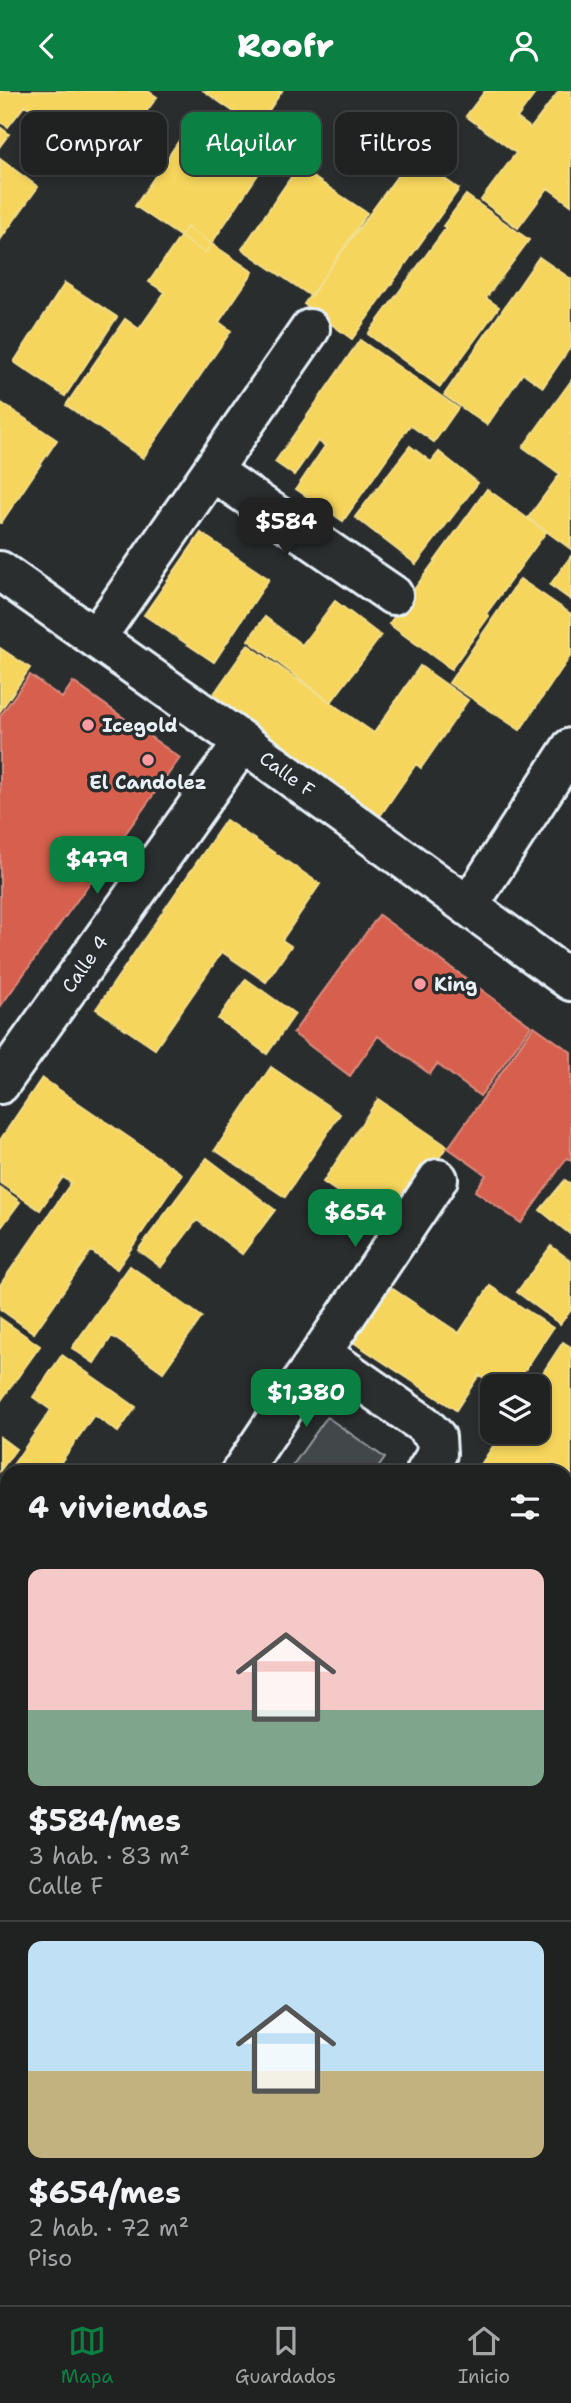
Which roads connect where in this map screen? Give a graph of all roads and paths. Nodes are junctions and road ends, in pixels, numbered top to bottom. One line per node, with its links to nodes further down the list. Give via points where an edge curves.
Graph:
1 (310, 329): 2 (street)
2 (212, 471): 4 (street); 5 (street)
3 (0, 571): 5 (street, Calle F)
4 (393, 595)
5 (96, 638): 6 (street, Calle F)
6 (243, 742): 8 (street, Calle F); 10 (street, Calle 4)
7 (571, 748): 8 (street)
8 (469, 905): 9 (street, Calle F)
9 (571, 981)
10 (0, 1084)
11 (438, 1179): 12 (street)
12 (321, 1353): 13 (street); 14 (street, via 436,1437 437,1454)
13 (246, 1465)
14 (430, 1465)

